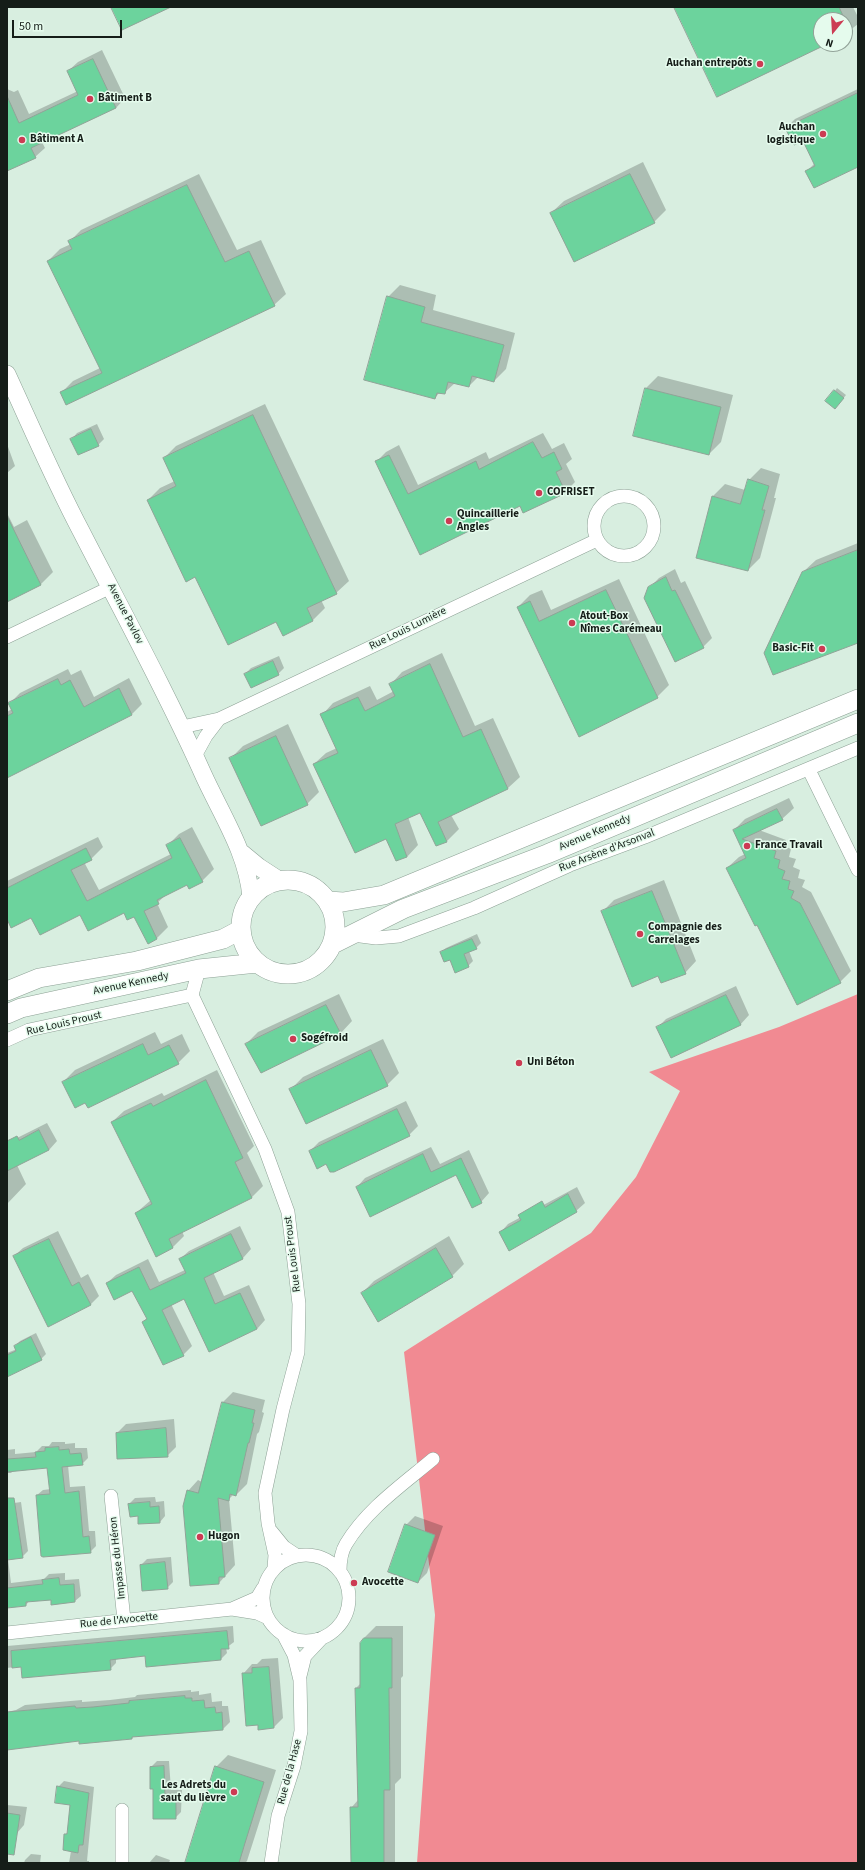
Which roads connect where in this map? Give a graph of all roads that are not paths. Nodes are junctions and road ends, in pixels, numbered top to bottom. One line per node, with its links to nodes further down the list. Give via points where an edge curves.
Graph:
1 (7, 374): 3 (street, Avenue Pavlov, via 80,529)
2 (597, 540): 2 (street, via 604,549 615,554 626,556 638,553 653,535 651,512 636,498 625,495 610,499 598,509 594,519); 6 (street, Rue Louis Lumière)
3 (111, 587): 4 (street); 8 (street, Avenue Pavlov)
4 (7, 637)
5 (858, 698): 16 (main road, via 384,896 343,902)
6 (219, 719): 8 (street, Rue Louis Lumière); 10 (street, Rue Louis Lumière)
7 (858, 723): 18 (main road, Avenue Kennedy, via 547,854 402,909)
8 (182, 727): 10 (street, Avenue Pavlov)
9 (858, 748): 11 (street, Rue Arsène d'Arsonval)
10 (195, 756): 12 (street, Avenue Pavlov)
11 (809, 770): 13 (street); 18 (street, Rue Arsène d'Arsonval, via 570,865 474,908 399,936 376,938)
12 (242, 853): 14 (street, Avenue Pavlov, via 259,868); 15 (street, Avenue Pavlov, via 250,880)
13 (858, 870)
14 (279, 880): 15 (main road, via 259,889); 16 (main road, via 306,883 318,890)
15 (251, 897): 17 (main road, via 241,918)
16 (328, 901): 19 (main road, via 334,915 336,930)
17 (240, 930): 20 (main road, via 248,954); 22 (main road, Avenue Kennedy, via 223,939 137,961 39,978)
18 (353, 935): 19 (main road, Avenue Kennedy)
19 (333, 944): 20 (main road, via 325,958 314,968 300,974 284,975 270,971)
20 (257, 963): 21 (main road, Avenue Kennedy)
21 (199, 969): 23 (street); 24 (main road, Avenue Kennedy, via 21,1008)
22 (7, 990)
23 (192, 995): 25 (street, Rue Louis Proust, via 29,1030); 28 (street, Rue Louis Proust, via 265,1149 288,1212 299,1304 298,1352 264,1493)
24 (7, 1014)
25 (7, 1040)
26 (432, 1459): 29 (street, via 374,1508)
27 (111, 1496): 37 (street, Impasse du Héron)
28 (270, 1530): 30 (street, Rue Louis Proust, via 284,1547); 32 (street, Rue Louis Proust, via 275,1555)
29 (345, 1545): 31 (street); 33 (street)
30 (296, 1555): 31 (street); 32 (street)
31 (320, 1558): 33 (street, via 329,1561)
32 (274, 1568): 34 (street)
33 (340, 1571): 40 (street, via 348,1588 349,1603 345,1617 336,1629)
34 (263, 1588): 35 (street, via 257,1598); 36 (street, via 263,1603)
35 (232, 1609): 36 (street, via 257,1613); 37 (street, Rue de l'Avocette)
36 (268, 1618): 39 (street)
37 (124, 1620): 38 (street, Rue de l'Avocette)
38 (7, 1632)
39 (283, 1634): 40 (street, via 297,1640); 41 (street, via 294,1655)
40 (322, 1638): 41 (street, via 305,1656)
41 (300, 1680): 44 (street, Rue de la Hase, via 302,1730 278,1816)
42 (122, 1810): 43 (street)
43 (122, 1863)
44 (271, 1863)

